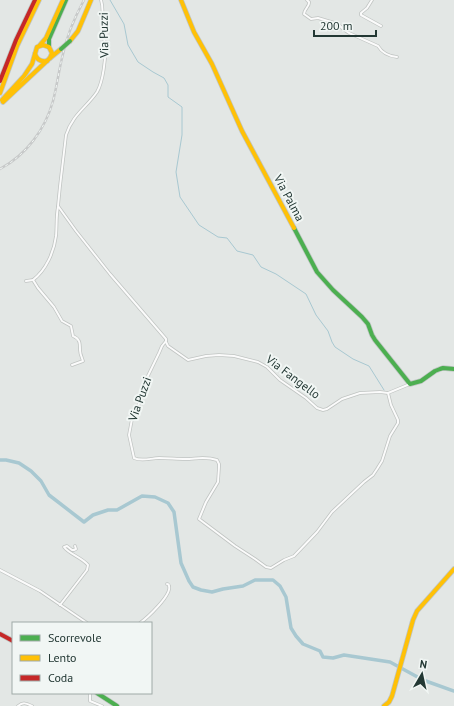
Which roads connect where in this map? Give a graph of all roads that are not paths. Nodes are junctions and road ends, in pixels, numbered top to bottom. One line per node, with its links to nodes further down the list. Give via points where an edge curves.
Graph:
1 (35, 0): 16 (main road)
2 (39, 0): 17 (main road, via 13,54)
3 (65, 0): 10 (main road, via 46,38); 11 (main road, via 48,39)
4 (91, 0): 12 (main road, bridge, via 78,31)
5 (101, 0): 18 (street, Via Puzzi, via 105,51 102,78 98,90 75,116 66,135)
6 (181, 0): 24 (main road, Via Palma, via 242,131 315,268 333,290 368,324 375,340)
7 (307, 0): 14 (street, via 309,4 304,14 310,19 318,18 338,24 349,33 378,46 389,56)
8 (372, 0): 9 (street, via 361,15)
9 (381, 26)
10 (39, 46): 11 (main road); 13 (main road)
11 (49, 47): 12 (main road); 15 (main road, via 52,53)
12 (61, 49): 15 (main road)
13 (35, 53): 15 (main road, via 43,62); 15 (main road, via 32,64 3,101)
14 (397, 56)
15 (49, 59)
16 (0, 81)
17 (0, 94)
18 (58, 206): 19 (street, Via Puzzi, via 54,248 43,269); 21 (street)
19 (33, 280): 20 (street); 22 (street, via 62,321 71,326 73,336 80,340 83,361)
20 (26, 281)
21 (166, 341): 25 (street, Via Fangello, via 168,346 188,360 219,355 258,362 322,410 360,393); 25 (street, Via Puzzi, via 141,392 138,408 132,419 129,435 134,458 142,460 203,457 216,460 219,464 218,482 199,519 268,568 294,556 318,532 332,512 373,475 382,461 390,436 398,423)
22 (72, 365)
23 (454, 369): 24 (main road, Via Fangello, via 440,369 421,381)
24 (410, 384): 25 (street, Via Fangello)
25 (388, 393)
26 (75, 546): 30 (street, via 74,550 64,547 88,565 87,570)
27 (0, 570): 30 (street)
28 (454, 570): 41 (main road, via 417,611 392,696)
29 (167, 584): 32 (street, via 169,589 165,597)
30 (60, 604): 31 (street)
31 (86, 622)
32 (141, 622)
33 (0, 634): 34 (main road)
34 (12, 640)
35 (90, 694): 39 (street, via 90,702)
36 (98, 694): 40 (main road)
37 (18, 706): 38 (street, via 23,703)
38 (32, 706)
39 (102, 706)
40 (117, 706)
41 (384, 706)

